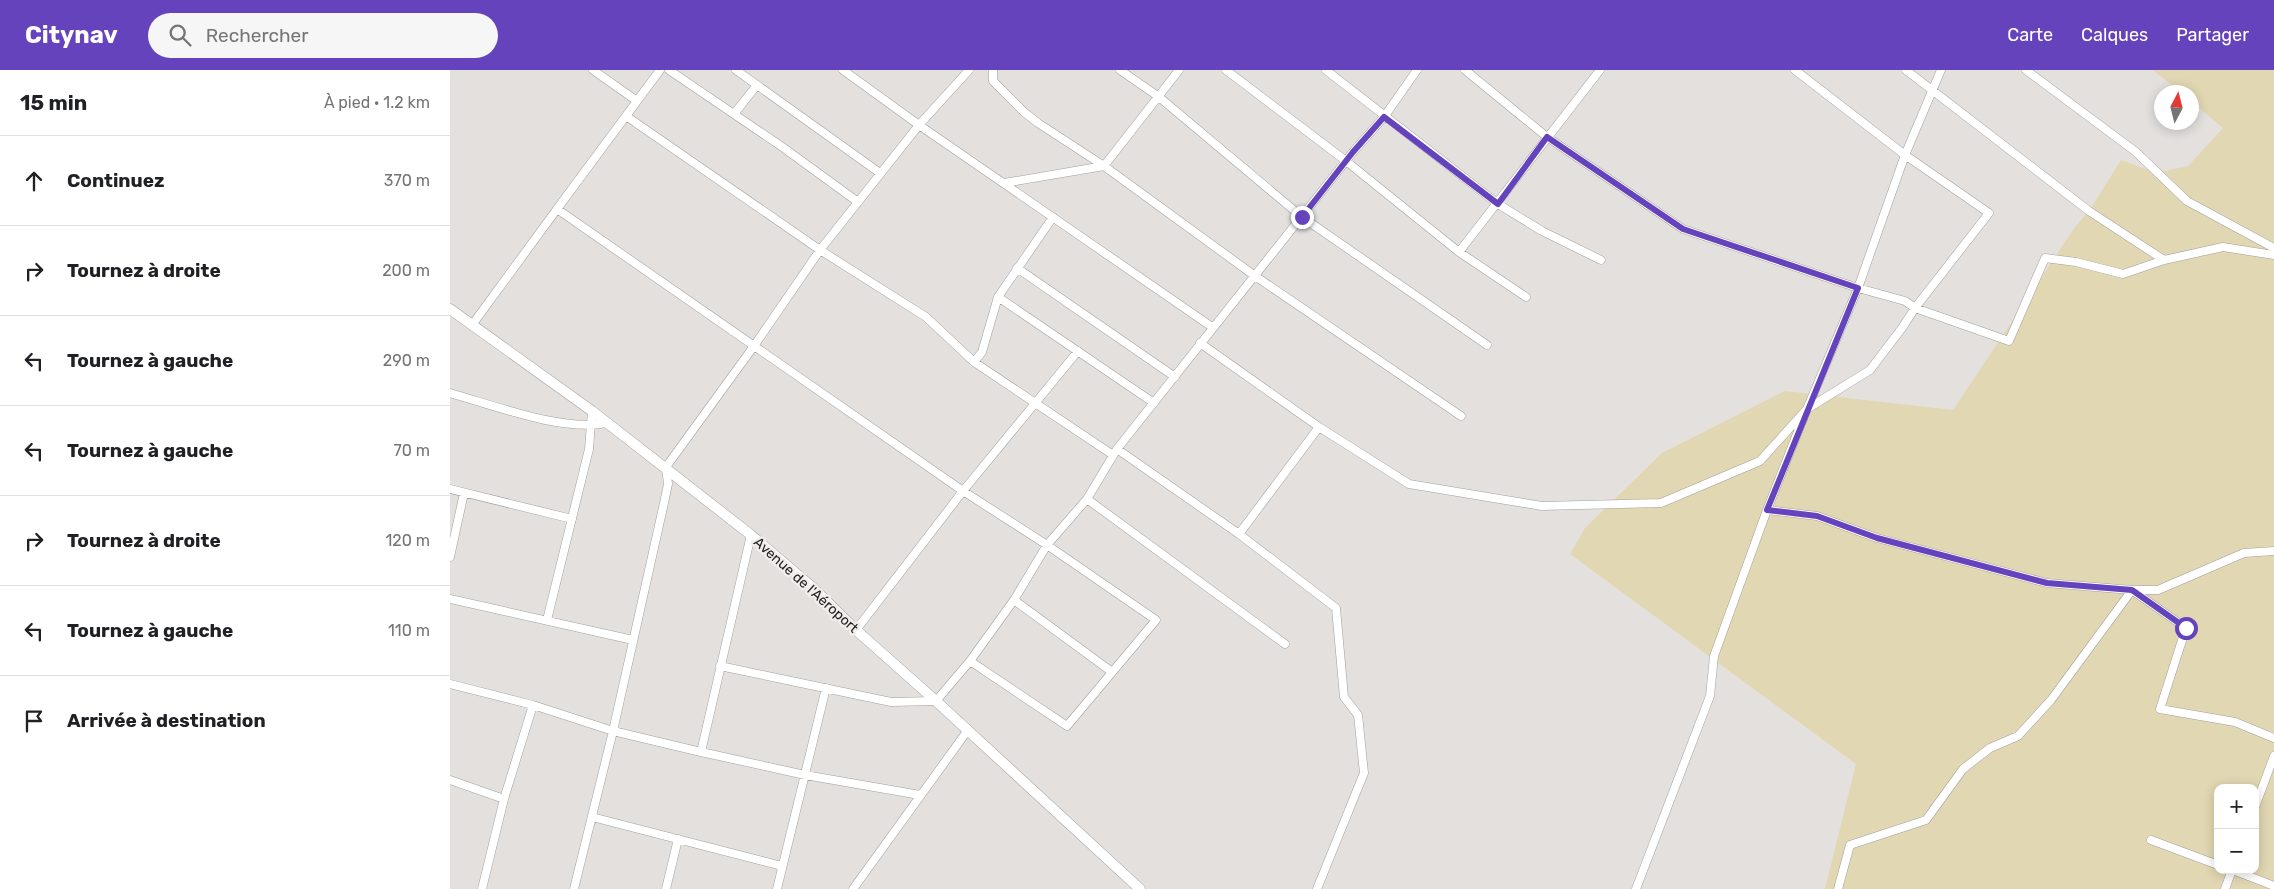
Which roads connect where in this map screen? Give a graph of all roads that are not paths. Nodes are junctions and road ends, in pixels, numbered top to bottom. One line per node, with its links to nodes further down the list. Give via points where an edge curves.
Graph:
1 (593, 70): 22 (street)
2 (660, 70): 22 (street)
3 (669, 70): 23 (street)
4 (736, 70): 19 (street)
5 (843, 70): 26 (street)
6 (969, 70): 26 (street)
7 (993, 70): 30 (street, via 993,81 1024,112)
8 (1120, 70): 21 (street)
9 (1179, 70): 21 (street)
10 (1226, 70): 29 (street)
11 (1326, 70): 25 (street)
12 (1417, 70): 25 (street)
13 (1465, 70): 27 (street)
14 (1600, 70): 27 (street)
15 (1795, 70): 28 (street)
16 (1906, 70): 20 (street)
17 (1941, 70): 20 (street)
18 (2026, 70): 38 (street, via 2136,152 2187,201)
19 (757, 85): 23 (street); 31 (street)
20 (1932, 90): 28 (street); 43 (street, via 2088,211)
21 (1159, 97): 30 (street); 37 (street)
22 (637, 101): 24 (street)
23 (734, 114): 33 (street)
24 (626, 116): 35 (street); 39 (street)
25 (1384, 117): 29 (street); 34 (street)
26 (919, 125): 31 (street); 32 (street)
27 (1547, 137): 34 (street); 46 (street, via 1683,229)
28 (1905, 155): 46 (street); 49 (street, via 1989,213)
29 (1346, 161): 37 (street); 40 (street)
30 (1104, 166): 32 (street); 45 (street)
31 (880, 173): 33 (street)
32 (1004, 183): 36 (street)
33 (858, 202): 39 (street)
34 (1498, 204): 40 (street); 42 (street, via 1542,231)
35 (557, 209): 51 (street); 55 (street)
36 (1053, 216): 44 (street); 52 (street)
37 (1302, 217): 45 (street); 54 (street)
38 (2274, 248)
39 (820, 250): 55 (street); 57 (street, via 926,317)
40 (1459, 252): 48 (street)
41 (2274, 254): 43 (street, via 2223,247)
42 (1601, 260)
43 (2164, 260): 49 (street, via 2122,274 2046,258 2009,341)
44 (1017, 268): 47 (street); 58 (street)
45 (1255, 276): 52 (street); 64 (street)
46 (1858, 288): 49 (street, via 1905,301); 62 (street)
47 (998, 296): 56 (street); 57 (street, via 982,352)
48 (1526, 297)
49 (1915, 308): 62 (street, via 1870,370)
50 (450, 309): 51 (main road, Avenue de l'Aéroport)
51 (472, 326): 63 (main road, Avenue de l'Aéroport)
52 (1212, 327): 53 (street)
53 (1200, 344): 58 (street); 67 (street)
54 (1487, 345)
55 (754, 346): 69 (street); 71 (street)
56 (1078, 351): 60 (street); 61 (street)
57 (974, 362): 61 (street)
58 (1175, 377): 60 (street)
59 (450, 393): 66 (street, via 543,419)
60 (1154, 403): 68 (street)
61 (1036, 404): 68 (street); 71 (street)
62 (1808, 409): 67 (street, via 1760,460 1661,503 1542,506 1409,484); 74 (street)
63 (592, 411): 65 (main road, Avenue de l'Aéroport); 66 (street)
64 (1461, 416)
65 (606, 423): 66 (street); 69 (main road, Avenue de l'Aéroport)
66 (592, 426): 75 (street)
67 (1319, 428): 76 (street)
68 (1115, 452): 73 (street); 76 (street)
69 (666, 466): 77 (main road, Avenue de l'Aéroport); 86 (street, via 668,484)
70 (450, 489): 72 (street)
71 (963, 491): 78 (street); 85 (street)
72 (464, 493): 75 (street); 80 (street)
73 (1087, 499): 78 (street); 87 (street)
74 (1767, 510): 81 (street, via 1817,516 1877,538 2047,583); 120 (street, via 1714,656 1710,696)
75 (572, 519): 84 (street)
76 (1239, 534): 119 (street, via 1336,608 1344,697 1358,715 1364,773)
77 (751, 535): 85 (main road, Avenue de l'Aéroport); 89 (street)
78 (1048, 545): 83 (street); 90 (street, via 1156,620)
79 (2274, 551): 81 (street, via 2244,553 2158,590)
80 (450, 557)
81 (2132, 590): 97 (street, via 2186,628 2160,709 2235,722); 121 (street, via 2051,700 2018,736 1990,748 1962,768 1926,820 1850,845)
82 (450, 599): 84 (street)
83 (1014, 600): 88 (street); 90 (street)
84 (547, 620): 86 (street)
85 (856, 630): 93 (main road, Avenue de l'Aéroport)
86 (634, 640): 96 (street)
87 (1285, 644)
88 (970, 661): 90 (street, via 1067,726); 93 (street)
89 (720, 666): 92 (street); 98 (street)
90 (1112, 672)
91 (450, 684): 94 (street)
92 (826, 688): 93 (street, via 891,702); 100 (street)
93 (936, 701): 95 (main road, Avenue de l'Aéroport)
94 (533, 705): 96 (street); 104 (street)
95 (968, 730): 102 (street); 118 (main road, Avenue de l'Aéroport)
96 (613, 731): 98 (street); 105 (street)
97 (2274, 738)
98 (701, 752): 100 (street)
99 (2274, 756): 103 (street)
100 (806, 775): 102 (street); 109 (street)
101 (450, 780): 104 (street)
102 (920, 795): 117 (street)
103 (2259, 796)
104 (504, 799): 113 (street)
105 (592, 817): 106 (street); 114 (street)
106 (678, 838): 109 (street); 115 (street)
107 (2151, 840): 108 (street)
108 (2214, 864)
109 (782, 866): 116 (street)
110 (2231, 874): 122 (street)
111 (2242, 874): 112 (street)
112 (2274, 886)
113 (482, 889)
114 (574, 889)
115 (666, 889)
116 (776, 889)
117 (853, 889)
118 (1140, 889)
119 (1317, 889)
120 (1636, 889)
121 (1838, 889)
122 (2225, 889)

